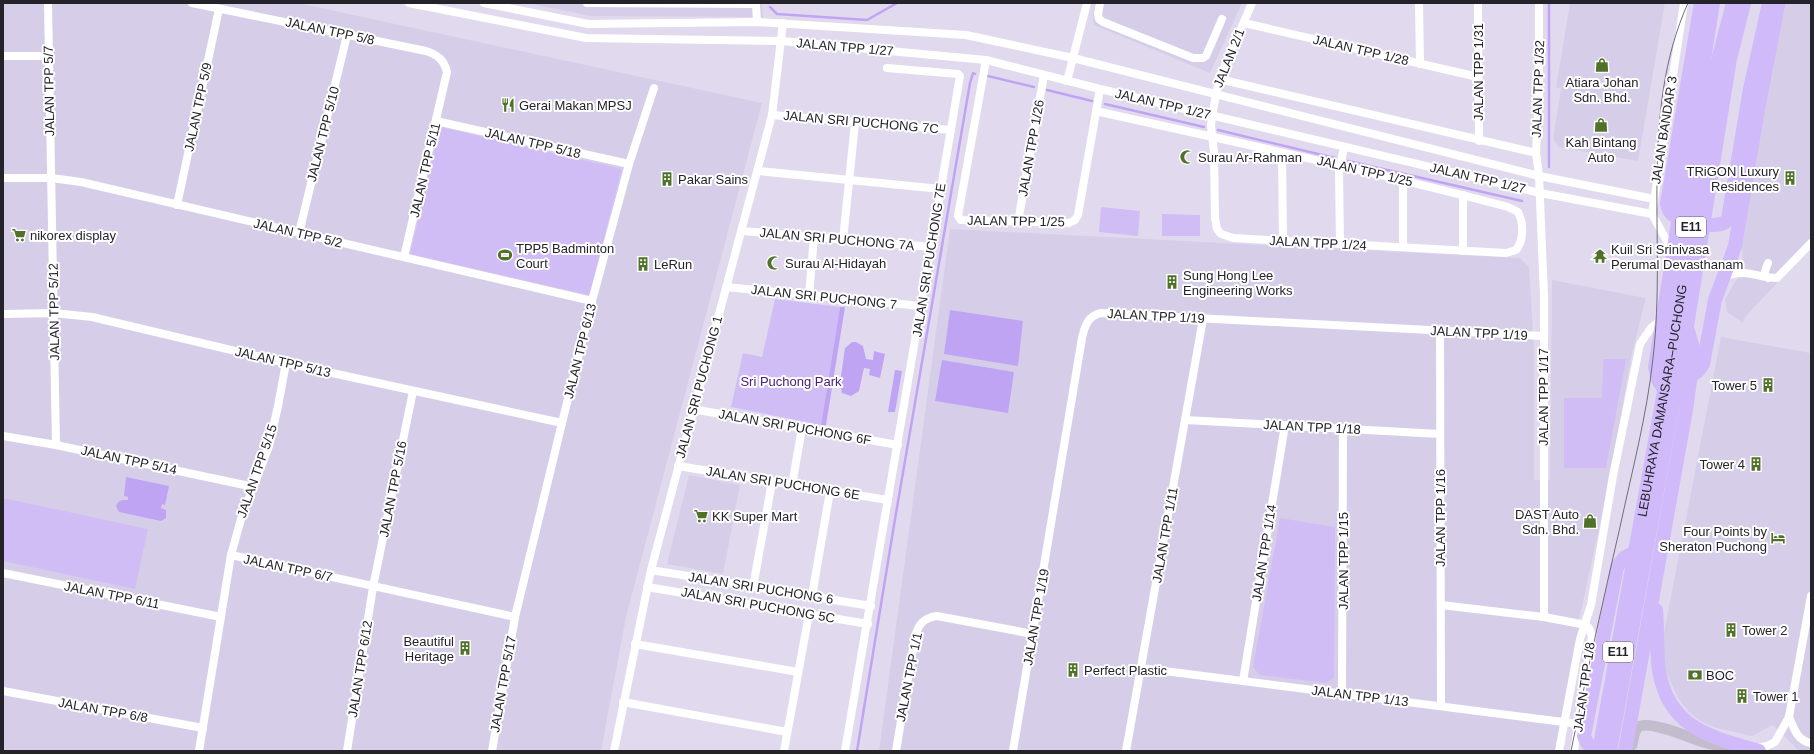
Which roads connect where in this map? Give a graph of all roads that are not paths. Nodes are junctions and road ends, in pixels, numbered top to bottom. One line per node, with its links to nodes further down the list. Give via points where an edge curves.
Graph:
1 (48, 3): 27 (street, JALAN TPP 5/7)
2 (192, 3): 19 (street, JALAN TPP 5/8)
3 (409, 3): 25 (street, JALAN TPP 1/27, via 586,38)
4 (484, 3): 21 (street, JALAN TPP 1/27, via 588,24)
5 (587, 3): 21 (street, via 756,4)
6 (1087, 3): 28 (street)
7 (1100, 3): 20 (street, via 1098,14 1103,22 1193,58 1206,56)
8 (1252, 3): 23 (street, JALAN 2/1)
9 (1419, 3): 30 (street)
10 (1478, 3): 33 (street, JALAN TPP 1/31)
11 (1539, 3): 51 (street, JALAN TPP 1/32)
12 (1684, 3): 63 (street, JALAN BANDAR 3)
13 (1701, 3): 18 (highway, via 1667,204 1670,212 1676,217 1716,226 1724,224 1728,219 1750,89)
14 (1713, 3): 78 (highway)
15 (1733, 3): 96 (highway, LEBUHRAYA DAMANSARA–PUCHONG / E11, via 1717,64)
16 (1744, 3): 91 (highway, LEBUHRAYA DAMANSARA–PUCHONG / E11, via 1730,59)
17 (1785, 3): 40 (highway, via 1768,85)
18 (1772, 4): 40 (highway)
19 (219, 8): 24 (street, JALAN TPP 5/8); 64 (street, JALAN TPP 5/9)
20 (1222, 19)
21 (757, 22): 22 (street, JALAN TPP 1/27)
22 (783, 23): 25 (street, JALAN SRI PUCHONG 1); 28 (street, JALAN TPP 1/27, via 966,35)
23 (1244, 23): 30 (street, JALAN TPP 1/28); 35 (street, JALAN 2/1)
24 (347, 35): 36 (street, JALAN TPP 5/8, via 434,54 445,64 447,72); 68 (street, JALAN TPP 5/10)
25 (782, 41): 29 (street, JALAN TPP 1/27); 42 (street, JALAN SRI PUCHONG 1)
26 (3, 56): 27 (street)
27 (48, 56): 57 (street, JALAN TPP 5/7)
28 (1073, 58): 34 (street); 39 (street, JALAN TPP 1/27)
29 (986, 60): 32 (street, JALAN TPP 1/27); 66 (street, JALAN TPP 1/25, via 958,216 961,220)
30 (1420, 64): 33 (street, JALAN TPP 1/28)
31 (888, 68): 46 (street, JALAN SRI PUCHONG 7E, via 960,75)
32 (1044, 75): 34 (street, JALAN TPP 1/27); 66 (street, JALAN TPP 1/26)
33 (1478, 77): 48 (street, JALAN TPP 1/31)
34 (1067, 80): 38 (street, JALAN TPP 1/27)
35 (1219, 80): 39 (street, JALAN 2/1); 48 (street)
36 (444, 83): 44 (street, JALAN TPP 5/11)
37 (654, 88): 52 (street, JALAN TPP 6/13)
38 (1100, 89): 41 (street, JALAN TPP 1/25); 43 (street, JALAN TPP 1/27)
39 (1215, 94): 43 (street, JALAN 2/1); 55 (street, JALAN TPP 1/27)
40 (1761, 95): 81 (highway, via 1735,246)
41 (1096, 111): 47 (street, JALAN TPP 1/25); 66 (street, JALAN TPP 1/25, via 1075,220 1069,223)
42 (772, 115): 45 (street, JALAN SRI PUCHONG 7C); 54 (street, JALAN SRI PUCHONG 1)
43 (1212, 116): 47 (street, JALAN 2/1); 49 (street, JALAN TPP 1/27)
44 (436, 120): 52 (street, JALAN TPP 5/18); 79 (street, JALAN TPP 5/11)
45 (855, 123): 46 (street, JALAN SRI PUCHONG 7C); 58 (street)
46 (951, 130): 60 (street, JALAN SRI PUCHONG 7E)
47 (1213, 138): 50 (street, JALAN TPP 1/25); 71 (street, JALAN TPP 1/24, via 1217,229 1221,234 1233,238)
48 (1479, 141): 51 (street)
49 (1344, 147): 53 (street); 61 (street, JALAN TPP 1/27)
50 (1282, 153): 53 (street, JALAN TPP 1/25); 71 (street)
51 (1536, 154): 55 (street, JALAN TPP 1/32)
52 (629, 164): 85 (street, JALAN TPP 6/13)
53 (1340, 166): 59 (street, JALAN TPP 1/25); 73 (street)
54 (758, 171): 58 (street); 67 (street, JALAN SRI PUCHONG 1)
55 (1539, 176): 61 (street, JALAN TPP 1/17); 63 (street, JALAN TPP 1/27)
56 (3, 178): 57 (street, JALAN TPP 5/2)
57 (51, 178): 64 (street, JALAN TPP 5/2, via 80,182); 87 (street, JALAN TPP 5/12)
58 (850, 180): 60 (street); 70 (street)
59 (1403, 180): 62 (street, JALAN TPP 1/25); 75 (street)
60 (941, 189): 74 (street, JALAN SRI PUCHONG 7E)
61 (1540, 192): 65 (street, JALAN TPP 1/27); 93 (street, JALAN TPP 1/17)
62 (1463, 195): 76 (street); 77 (street, JALAN TPP 1/25, via 1518,212 1522,221 1522,240)
63 (1654, 199): 65 (street, JALAN BANDAR 3)
64 (177, 205): 68 (street, JALAN TPP 5/2)
65 (1652, 214): 78 (street)
66 (1018, 222)
67 (742, 231): 69 (street, JALAN SRI PUCHONG 7A); 83 (street, JALAN SRI PUCHONG 1)
68 (299, 233): 79 (street, JALAN TPP 5/2)
69 (814, 237): 70 (street, JALAN SRI PUCHONG 7A); 84 (street)
70 (843, 240): 74 (street, JALAN SRI PUCHONG 7A)
71 (1283, 241): 73 (street, JALAN TPP 1/24)
72 (1811, 243): 82 (street, via 1777,278)
73 (1340, 244): 75 (street, JALAN TPP 1/24)
74 (932, 247): 86 (street, JALAN SRI PUCHONG 7E)
75 (1403, 247): 76 (street, JALAN TPP 1/24)
76 (1463, 251): 77 (street, JALAN TPP 1/24)
77 (1513, 252)
78 (1673, 252): 90 (highway)
79 (404, 258): 85 (street, JALAN TPP 5/2)
80 (1768, 263): 82 (street, via 1764,274)
81 (1725, 276): 82 (street, via 1738,272); 95 (highway, via 1715,300 1703,364 1698,372)
82 (1768, 278)
83 (726, 288): 84 (street, JALAN SRI PUCHONG 7); 98 (street, JALAN SRI PUCHONG 1)
84 (809, 295): 86 (street, JALAN SRI PUCHONG 7)
85 (592, 301): 100 (street, JALAN TPP 6/13)
86 (921, 306): 107 (street, JALAN SRI PUCHONG 7E)
87 (54, 313): 88 (street, JALAN TPP 5/13); 94 (street, JALAN TPP 5/13, via 92,317); 106 (street, JALAN TPP 5/12)
88 (3, 314)
89 (1203, 319): 92 (street, JALAN TPP 1/19); 99 (street, JALAN TPP 1/11); 132 (street, JALAN TPP 1/19, via 1102,313 1094,315 1086,323)
90 (1662, 319): 96 (highway, via 1655,367 1658,380); 131 (street, via 1651,328 1640,344)
91 (1687, 326): 95 (highway, via 1694,352); 161 (highway, LEBUHRAYA DAMANSARA–PUCHONG / E11)
92 (1440, 330): 93 (street, JALAN TPP 1/19); 104 (street, JALAN TPP 1/16)
93 (1543, 336): 129 (street, JALAN TPP 1/17)
94 (286, 363): 97 (street, JALAN TPP 5/13); 111 (street, JALAN TPP 5/15, via 274,425)
95 (1691, 376): 123 (highway)
96 (1664, 389): 114 (highway, LEBUHRAYA DAMANSARA–PUCHONG / E11)
97 (413, 391): 100 (street, JALAN TPP 5/13); 118 (street, JALAN TPP 5/16)
98 (692, 409): 102 (street, JALAN SRI PUCHONG 6F); 108 (street, JALAN SRI PUCHONG 1)
99 (1185, 420): 101 (street, JALAN TPP 1/18); 134 (street, JALAN TPP 1/11)
100 (562, 423): 128 (street, JALAN TPP 6/13)
101 (1285, 425): 103 (street, JALAN TPP 1/18); 136 (street, JALAN TPP 1/14)
102 (802, 428): 107 (street, JALAN SRI PUCHONG 6F); 110 (street)
103 (1343, 428): 104 (street, JALAN TPP 1/18); 138 (street, JALAN TPP 1/15)
104 (1440, 434): 124 (street, JALAN TPP 1/16)
105 (3, 436): 106 (street, JALAN TPP 5/14)
106 (56, 445): 111 (street, JALAN TPP 5/14)
107 (898, 445): 113 (street, JALAN SRI PUCHONG 7E)
108 (678, 466): 109 (street, JALAN SRI PUCHONG 6E); 116 (street, JALAN SRI PUCHONG 1)
109 (772, 482): 110 (street, JALAN SRI PUCHONG 6E); 120 (street)
110 (792, 485): 112 (street, JALAN SRI PUCHONG 6E)
111 (254, 487): 115 (street, JALAN TPP 5/15, via 241,519)
112 (830, 491): 113 (street, JALAN SRI PUCHONG 6E); 121 (street)
113 (888, 500): 125 (street, JALAN SRI PUCHONG 7E)
114 (1635, 552): 159 (highway, via 1624,558 1617,567 1584,736); 160 (highway, LEBUHRAYA DAMANSARA–PUCHONG / E11)
115 (231, 555): 118 (street, JALAN TPP 6/7); 127 (street, JALAN TPP 6/7)
116 (651, 570): 119 (street, JALAN SRI PUCHONG 1); 120 (street, JALAN SRI PUCHONG 6)
117 (3, 573): 127 (street, JALAN TPP 6/11)
118 (373, 587): 128 (street, JALAN TPP 6/7); 149 (street, JALAN TPP 6/12)
119 (647, 587): 126 (street, JALAN SRI PUCHONG 5C); 133 (street, JALAN SRI PUCHONG 1)
120 (753, 587): 121 (street, JALAN SRI PUCHONG 6)
121 (812, 596): 125 (street, JALAN SRI PUCHONG 6)
122 (1811, 596): 141 (street)
123 (1652, 600): 147 (highway, via 1657,615 1659,671 1662,685 1674,708 1692,726 1707,735); 162 (highway)
124 (1441, 605): 129 (street); 140 (street, JALAN TPP 1/16)
125 (871, 606): 130 (street, JALAN SRI PUCHONG 7E)
126 (809, 614): 130 (street, JALAN SRI PUCHONG 5C); 135 (street)
127 (221, 617): 144 (street, JALAN TPP 6/7)
128 (515, 617): 150 (street, JALAN TPP 5/17)
129 (1544, 617): 131 (street, JALAN TPP 1/8)
130 (868, 624): 153 (street, JALAN SRI PUCHONG 7E)
131 (1586, 625): 142 (street, JALAN TPP 1/8, via 1580,639); 143 (street, JALAN TPP 1/8, via 1592,636)
132 (1033, 634): 154 (street, JALAN TPP 1/1, via 936,616 922,621 915,637); 155 (street, JALAN TPP 1/19)
133 (635, 644): 135 (street); 139 (street, JALAN SRI PUCHONG 1)
134 (1141, 668): 136 (street, JALAN TPP 1/13); 156 (street, JALAN TPP 1/11)
135 (798, 672): 145 (street)
136 (1243, 681): 138 (street, JALAN TPP 1/13)
137 (3, 692): 144 (street, JALAN TPP 6/8)
138 (1342, 693): 140 (street, JALAN TPP 1/13)
139 (623, 702): 145 (street); 151 (street, JALAN SRI PUCHONG 1)
140 (1441, 706): 142 (street, JALAN TPP 1/13)
141 (1789, 717): 146 (street, via 1797,736); 147 (street, via 1775,742)
142 (1564, 722): 143 (street, JALAN TPP 1/13); 157 (street, JALAN TPP 1/8)
143 (1579, 724): 158 (street, JALAN TPP 1/8)
144 (203, 728): 148 (street, JALAN TPP 6/7)
145 (787, 732): 152 (street)
146 (1811, 743)
147 (1752, 750): 163 (main road, via 1701,742 1654,726 1643,725 1635,731)
148 (199, 751)
149 (347, 751)
150 (492, 751)
151 (614, 751)
152 (784, 751)
153 (846, 751)
154 (896, 751)
155 (1014, 751)
156 (1126, 751)
157 (1559, 751)
158 (1574, 751)
159 (1594, 751)
160 (1599, 751)
161 (1610, 751)
162 (1625, 751)
163 (1631, 751)

